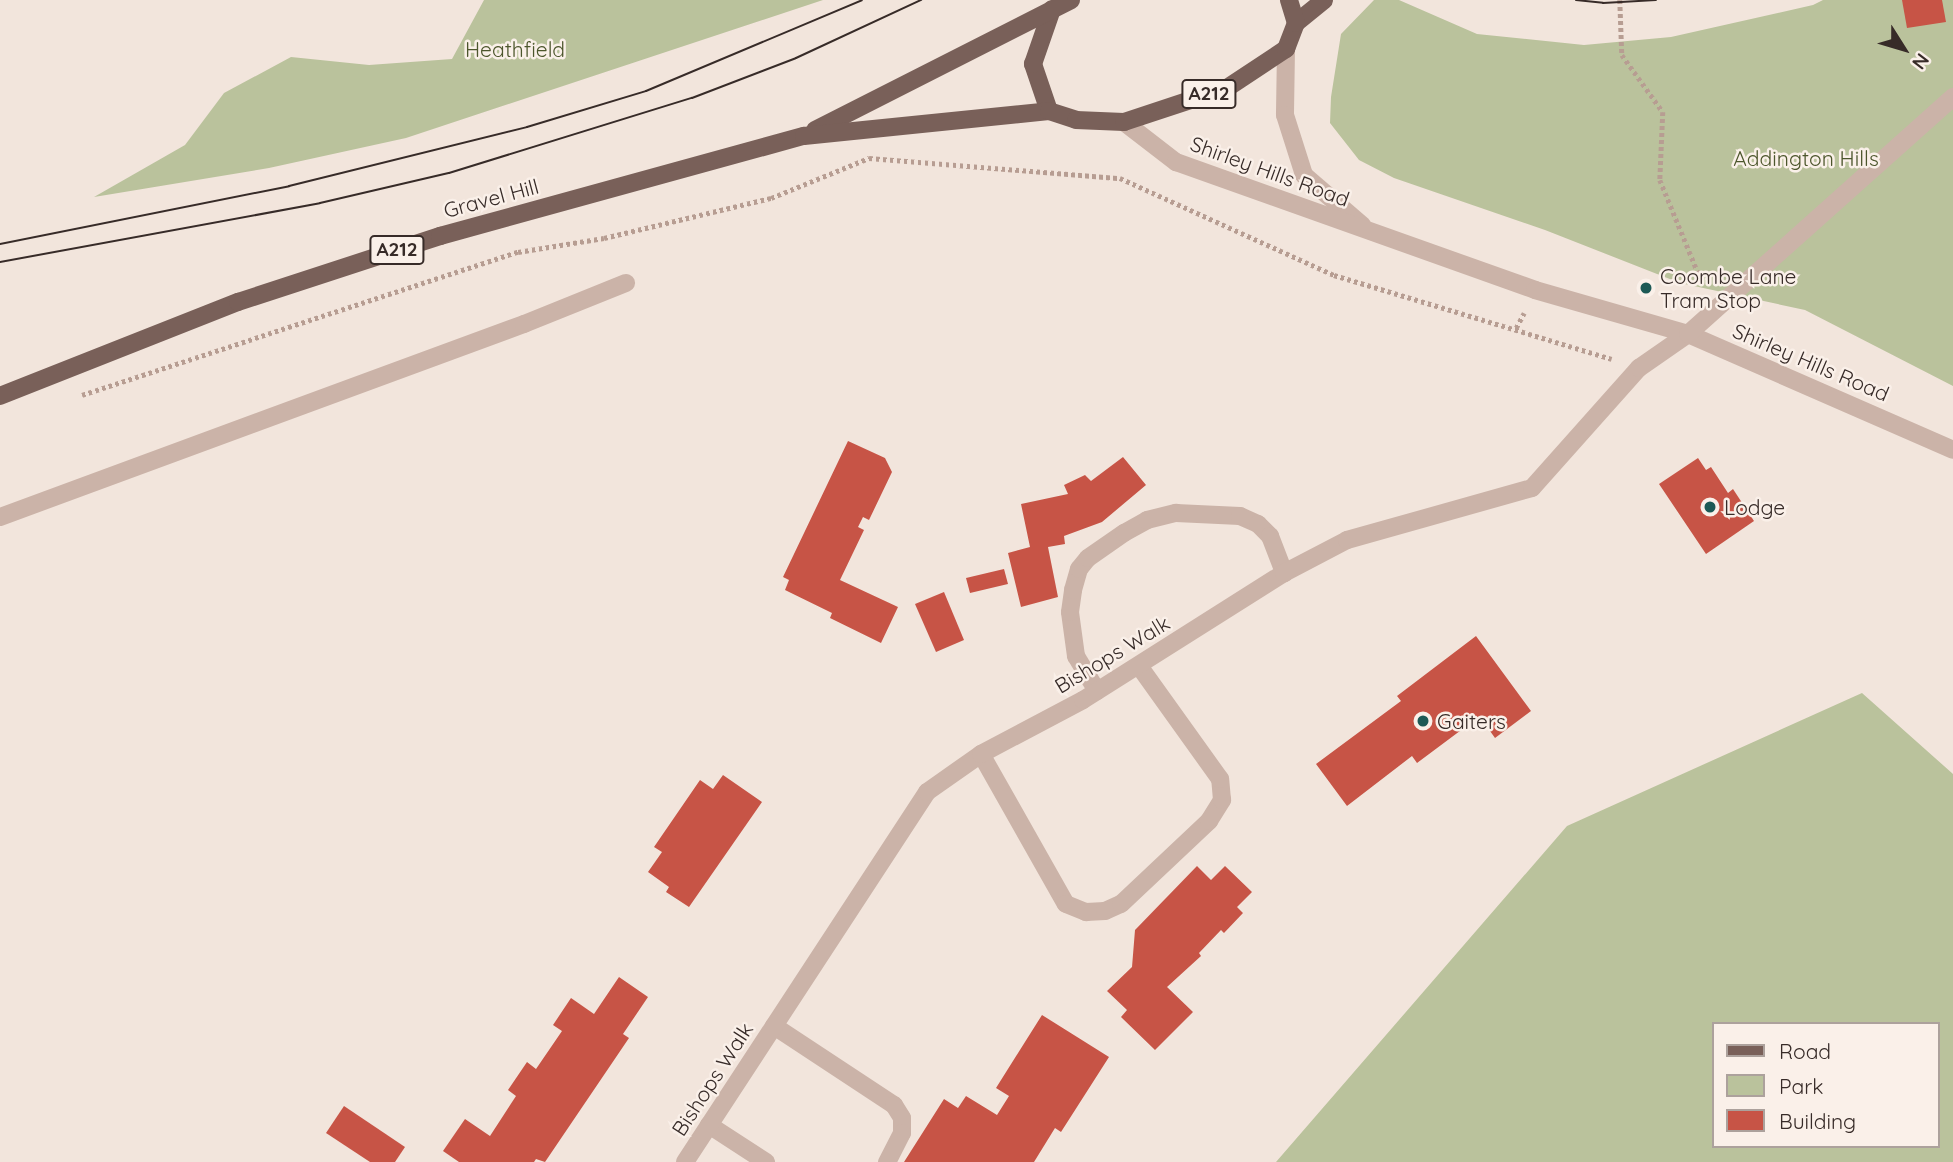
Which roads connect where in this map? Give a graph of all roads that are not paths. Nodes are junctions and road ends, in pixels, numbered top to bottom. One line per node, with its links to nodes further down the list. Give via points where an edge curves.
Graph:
1 (1071, 0): 4 (main road, Gravel Hill / A212)
2 (1289, 0): 5 (main road)
3 (1325, 0): 5 (main road)
4 (1052, 9): 8 (main road, via 1033,64); 10 (main road, Gravel Hill / A212)
5 (1296, 23): 6 (main road)
6 (1286, 50): 9 (main road, Gravel Hill / A212, via 1227,88); 11 (street, Shirley Hills Road, via 1285,114 1304,175)
7 (1953, 97): 13 (street, Bishops Walk)
8 (1049, 111): 9 (main road, Gravel Hill / A212, via 1076,120); 10 (main road, Gravel Hill / A212)
9 (1124, 122): 11 (street, Shirley Hills Road, via 1176,162)
10 (804, 136): 14 (main road, Gravel Hill / A212, via 427,240 238,302)
11 (1370, 232): 13 (street, Shirley Hills Road, via 1557,296)
12 (626, 283): 16 (street)
13 (1688, 334): 15 (street, Shirley Hills Road); 17 (street, Bishops Walk, via 1639,368 1532,488 1347,540)
14 (0, 396)
15 (1953, 450)
16 (0, 517)
17 (1284, 573): 18 (street, Bishops Walk); 19 (street, via 1270,536 1240,516 1176,513 1147,520 1124,533 1088,558 1073,590 1070,612 1076,656)
18 (1139, 666): 19 (street, Bishops Walk); 20 (street, via 1220,779 1222,800 1209,821 1121,904 1086,912 1066,904)
19 (1097, 691): 20 (street, Bishops Walk)
20 (981, 754): 21 (street, Bishops Walk, via 927,792)
21 (774, 1026): 22 (street, Bishops Walk); 25 (street, via 894,1105 902,1118 902,1133)
22 (709, 1125): 23 (street, Bishops Walk); 24 (street)
23 (685, 1162)
24 (766, 1162)
25 (887, 1162)

